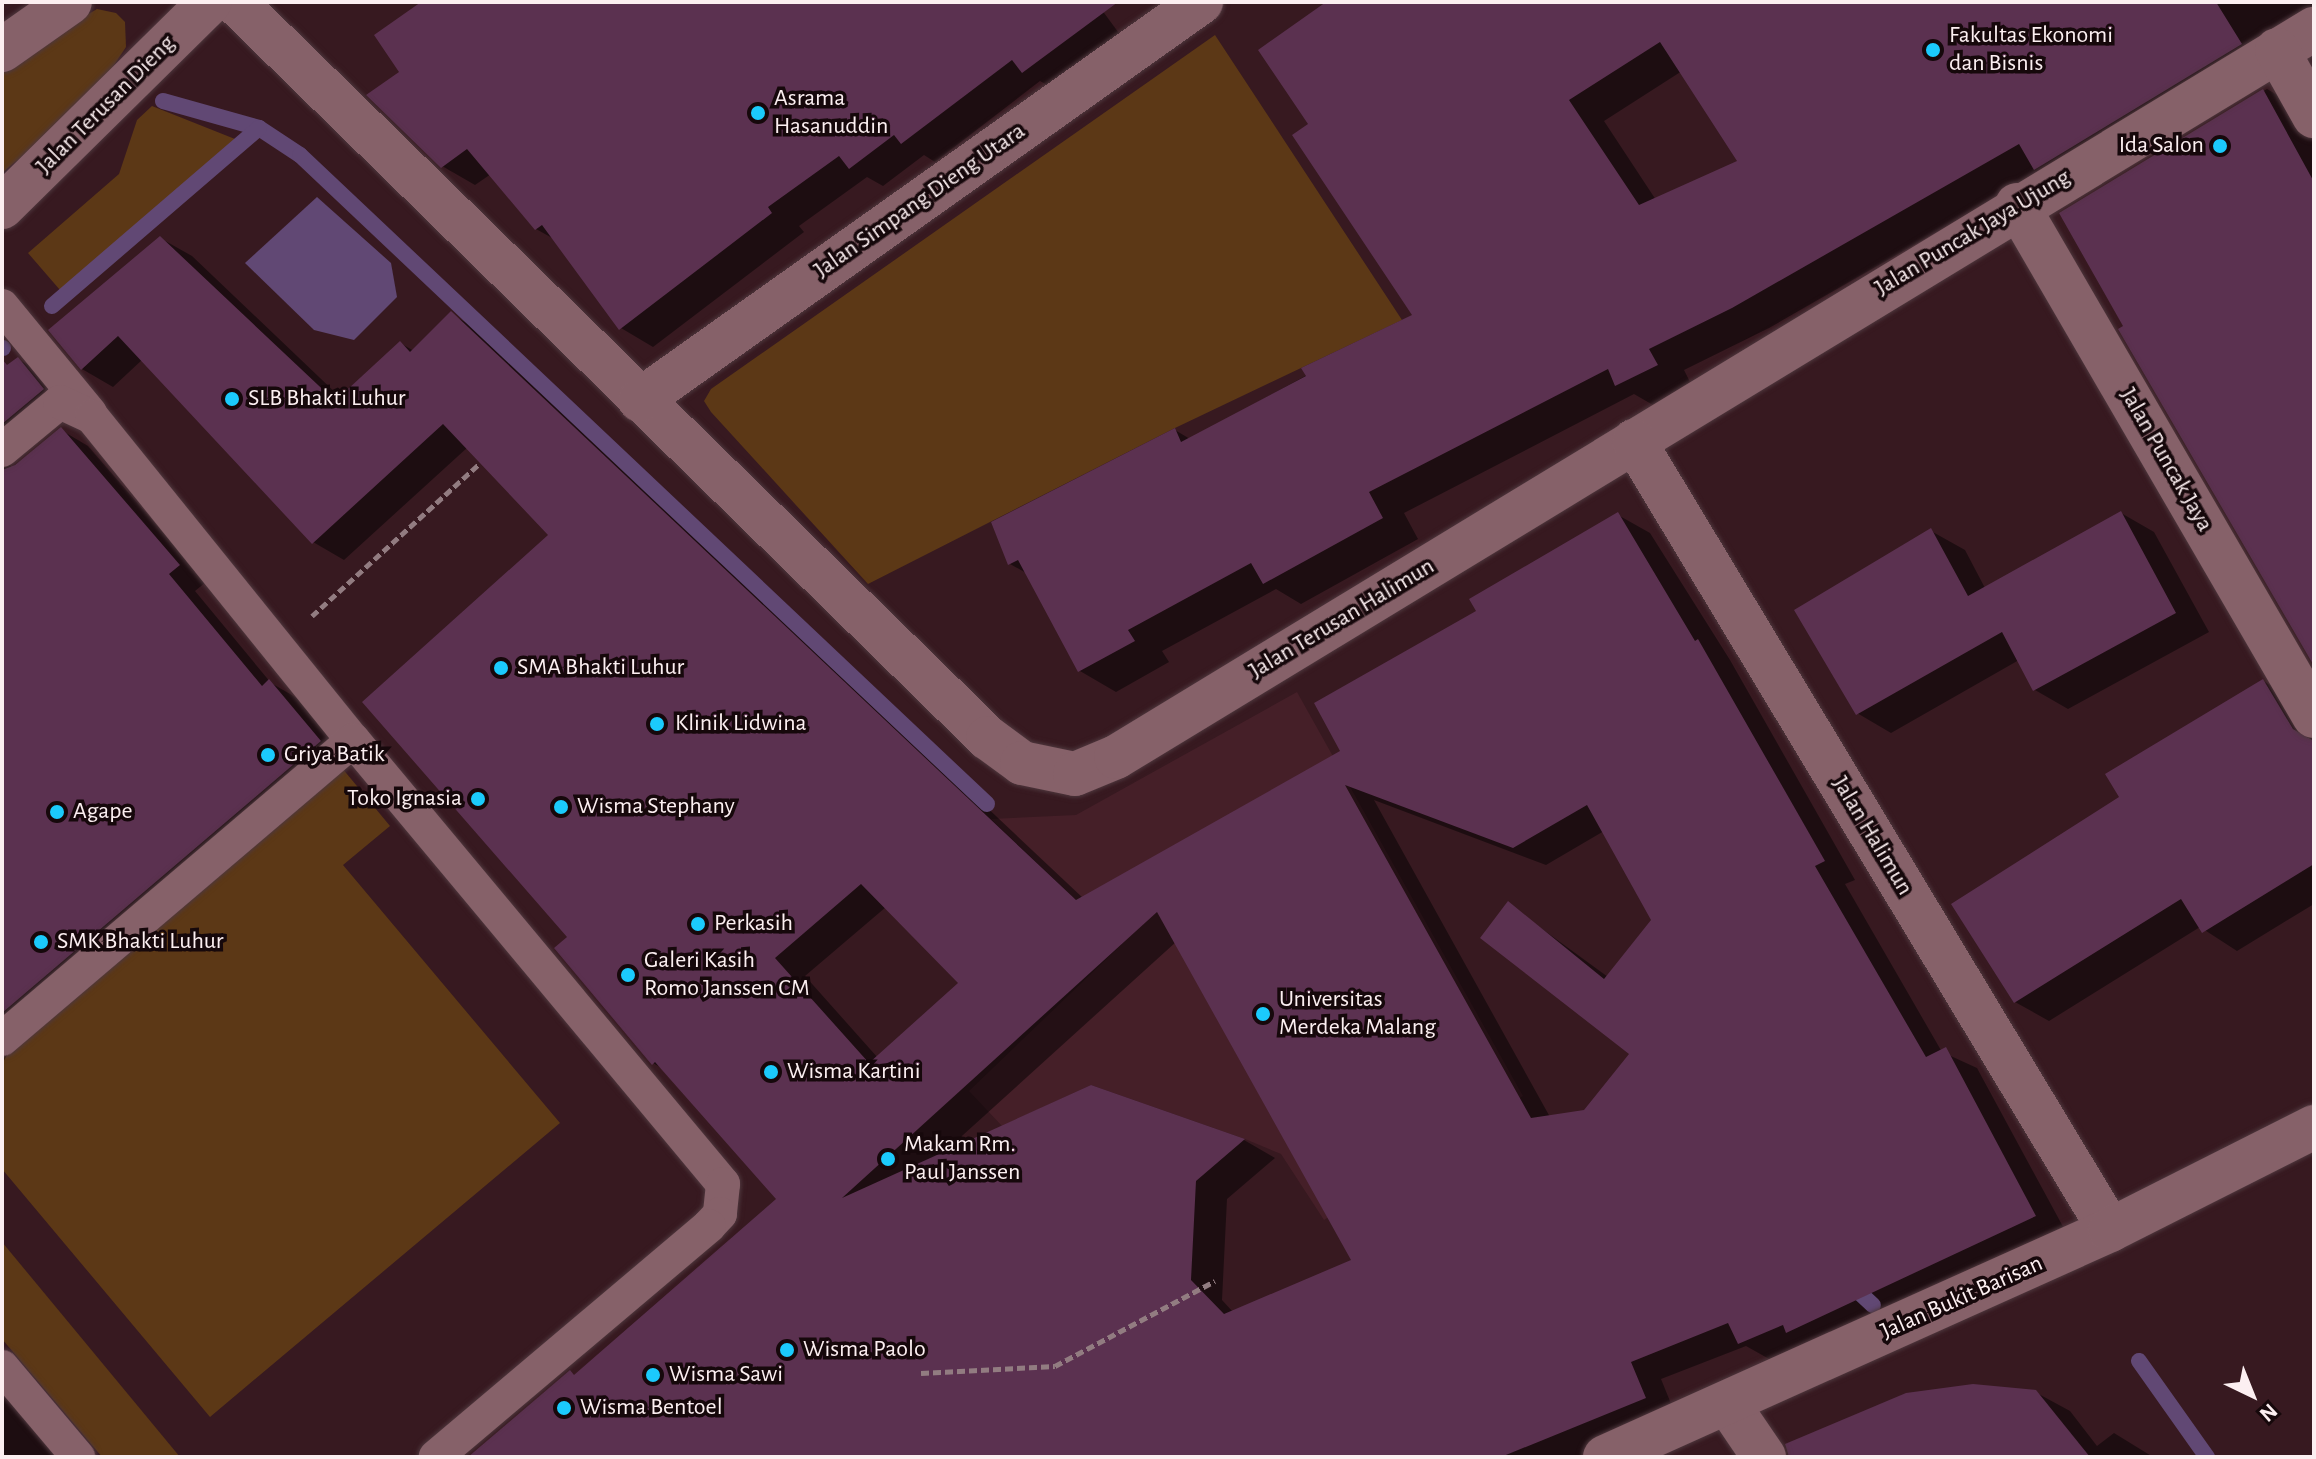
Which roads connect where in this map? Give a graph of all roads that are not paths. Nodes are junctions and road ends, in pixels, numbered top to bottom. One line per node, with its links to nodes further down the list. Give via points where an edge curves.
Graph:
1 (70, 2): 6 (street)
2 (210, 2): 9 (street, Jalan Terusan Dieng)
3 (235, 2): 11 (street)
4 (1201, 2): 11 (street, Jalan Simpang Dieng Utara)
5 (2296, 39): 7 (street); 8 (street, Jalan Puncak Jaya Ujung)
6 (2, 50)
7 (2314, 116)
8 (2017, 205): 13 (street, Jalan Puncak Jaya Ujung); 15 (street, Jalan Puncak Jaya)
9 (2, 207)
10 (2, 306): 12 (lane)
11 (640, 400): 13 (street, Jalan Terusan Halimun, via 988,738 1022,763 1075,774 1116,757)
12 (92, 417): 14 (lane, via 60,402); 16 (lane)
13 (1634, 441): 19 (street, Jalan Halimun)
14 (2, 450)
15 (2314, 716)
16 (353, 740): 17 (lane); 23 (lane, via 723,1184 720,1214 709,1226)
17 (2, 1039)
18 (2314, 1127): 19 (street, Jalan Bukit Barisan)
19 (2110, 1230): 21 (street, Jalan Bukit Barisan)
20 (2, 1367): 22 (lane)
21 (1728, 1404): 24 (street, Jalan Bukit Barisan); 25 (street)
22 (78, 1457)
23 (436, 1457)
24 (1605, 1457)
25 (1764, 1457)

